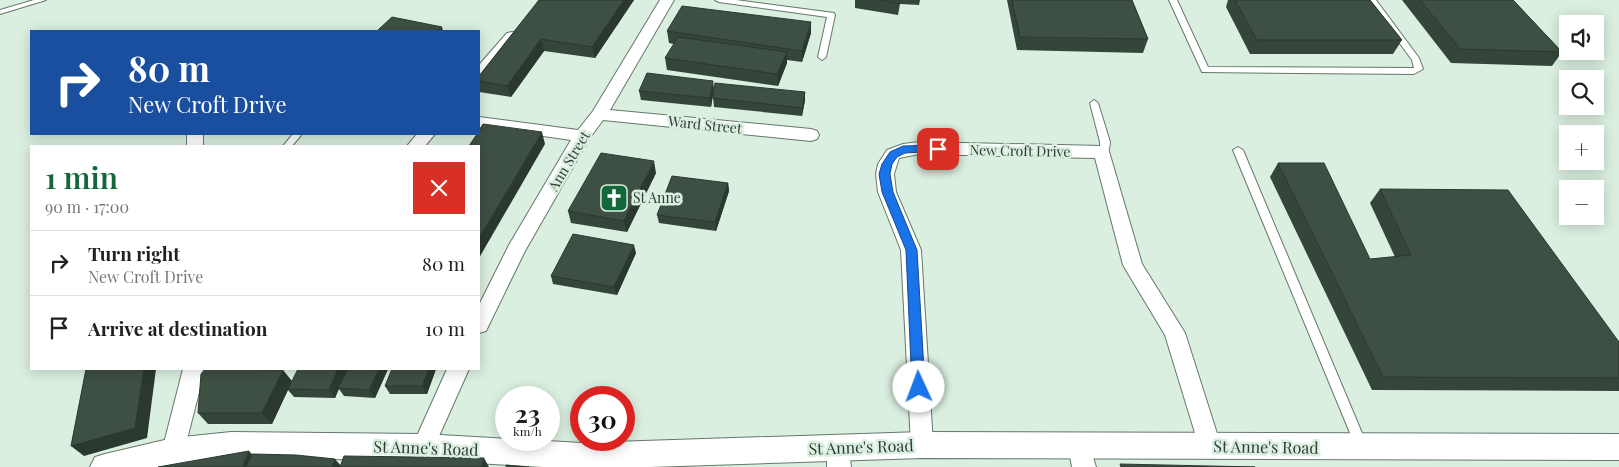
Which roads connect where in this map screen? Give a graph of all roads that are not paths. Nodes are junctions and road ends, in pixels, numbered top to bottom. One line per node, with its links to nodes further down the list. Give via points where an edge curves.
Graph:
1 (42, 0): 6 (lane)
2 (667, 0): 11 (street, Ann Street)
3 (719, 0): 8 (lane, via 830,15)
4 (1173, 0): 5 (lane, via 1205,70 1419,69 1416,60)
5 (1372, 0)
6 (0, 12)
7 (522, 23): 9 (street)
8 (822, 57)
9 (480, 74)
10 (1094, 103): 20 (lane, via 1105,142)
11 (600, 114): 15 (street, Ward Street); 16 (street, Ann Street)
12 (480, 122): 16 (street)
13 (297, 135): 17 (lane)
14 (426, 135): 18 (street)
15 (812, 135)
16 (582, 136): 21 (street, Ann Street, via 516,250)
17 (288, 145)
18 (416, 145)
19 (1238, 150): 27 (lane)
20 (1102, 152): 24 (street, New Croft Drive, via 919,148 893,154 885,174 887,192 911,250); 25 (street, via 1134,264 1175,333)
21 (480, 323)
22 (195, 370): 29 (street)
23 (458, 370): 26 (street)
24 (922, 445): 30 (street, St Anne's Road); 31 (street, St Anne's Road)
25 (1210, 446): 27 (street, St Anne's Road); 30 (street, St Anne's Road)
26 (423, 447): 29 (street, St Anne's Road, via 231,445); 31 (street, St Anne's Road, via 582,456)
27 (1363, 448): 28 (street, St Anne's Road)
28 (1619, 448)
29 (173, 451): 32 (street, St Anne's Road)
30 (1081, 456)
31 (839, 458)
32 (108, 466)

